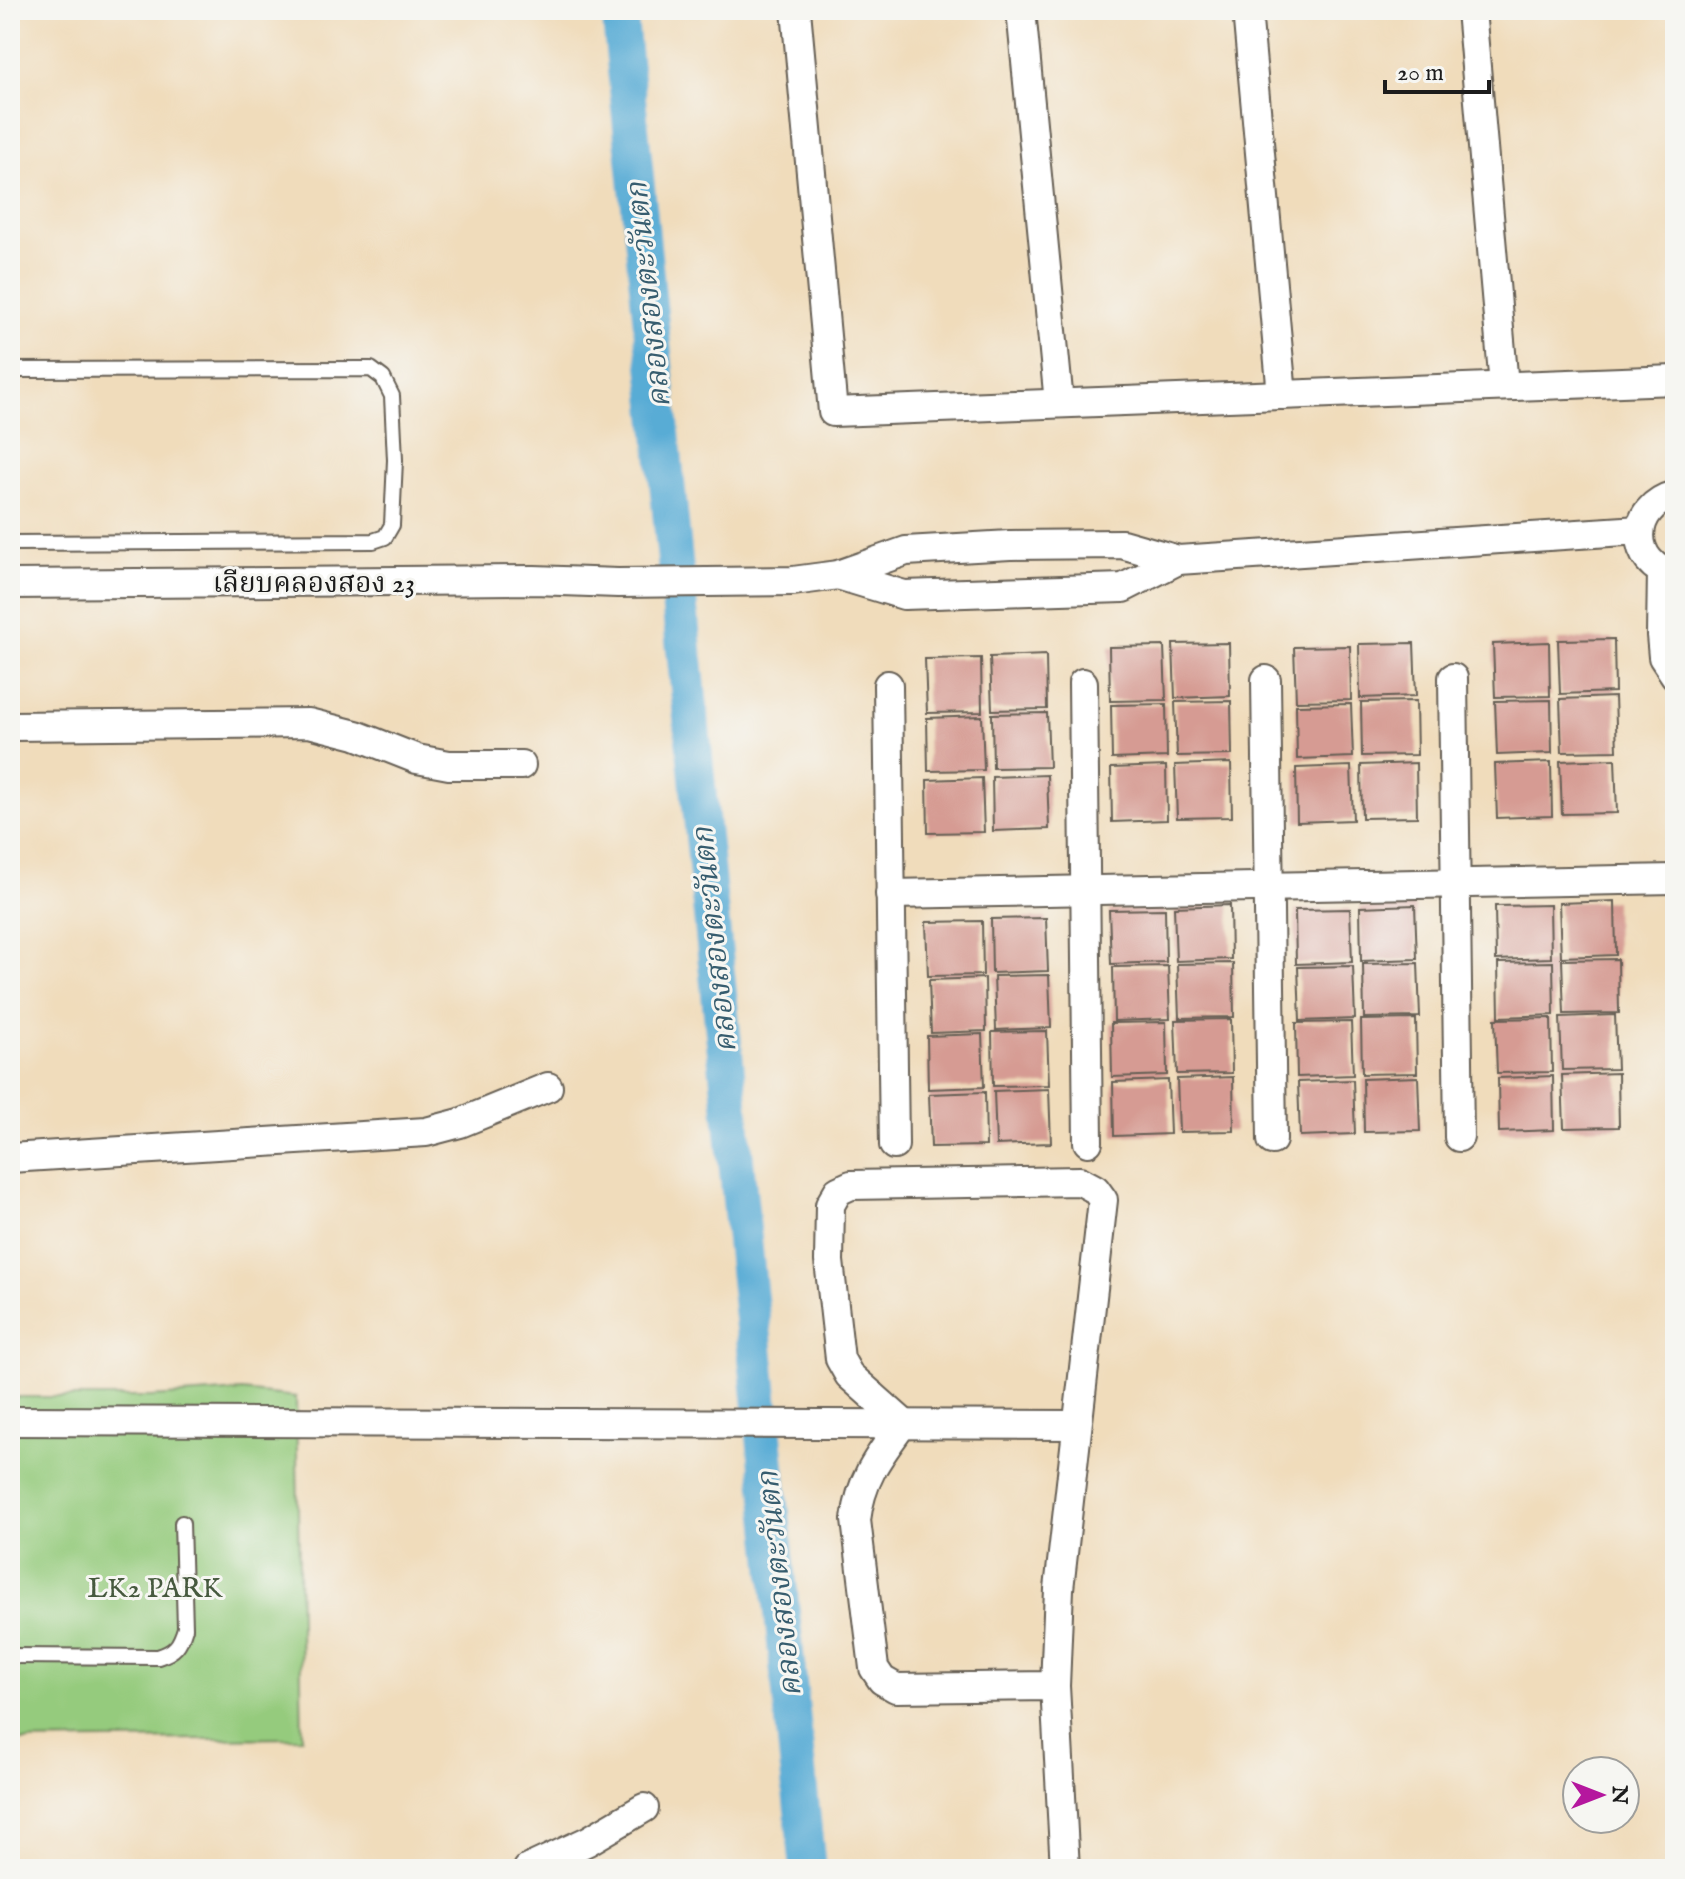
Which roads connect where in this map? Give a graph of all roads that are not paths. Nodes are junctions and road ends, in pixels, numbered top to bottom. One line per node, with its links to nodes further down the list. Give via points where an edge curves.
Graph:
1 (796, 10): 9 (street, via 833,412)
2 (1021, 10): 9 (street)
3 (1247, 10): 8 (street)
4 (1471, 10): 7 (street)
5 (10, 370): 12 (lane, via 371,369 392,396 395,460 392,525 385,537 373,541)
6 (1675, 380): 7 (street)
7 (1504, 386): 8 (street)
8 (1282, 395): 9 (street)
9 (1059, 403)
10 (1675, 495): 11 (street, via 1652,506)
11 (1640, 530): 13 (street); 14 (street, via 1649,561)
12 (10, 543)
13 (1178, 560): 15 (street, via 1122,544 1010,545 906,551); 15 (street, via 1123,588 904,595)
14 (1669, 573): 17 (street, via 1661,635 1663,657)
15 (838, 575): 16 (street, เลียบคลองสอง 23, via 743,583)
16 (10, 584)
17 (1675, 675)
18 (1453, 678): 25 (street)
19 (1266, 680): 26 (street)
20 (1083, 683): 27 (street)
21 (888, 685): 28 (street)
22 (10, 726): 23 (street, via 309,723 417,759 449,765)
23 (521, 765)
24 (1675, 879): 25 (street)
25 (1456, 883): 26 (street); 30 (street)
26 (1269, 886): 27 (street); 31 (street)
27 (1085, 890): 28 (street); 32 (street)
28 (890, 894): 33 (street)
29 (548, 1087): 34 (street, via 426,1132)
30 (1459, 1137)
31 (1272, 1140)
32 (1088, 1142)
33 (894, 1145)
34 (10, 1158)
35 (10, 1421): 36 (street)
36 (890, 1423): 37 (street); 37 (street, via 840,1359 829,1261 830,1205 838,1191 851,1185 1080,1181 1103,1200 1103,1216); 40 (street, via 863,1484 856,1520 874,1668 896,1688)
37 (1077, 1425): 40 (street, via 1059,1589)
38 (182, 1523): 39 (lane, via 185,1628 171,1653)
39 (10, 1656)
40 (1055, 1686): 43 (street)
41 (644, 1808): 42 (street)
42 (528, 1869)
43 (1065, 1869)

